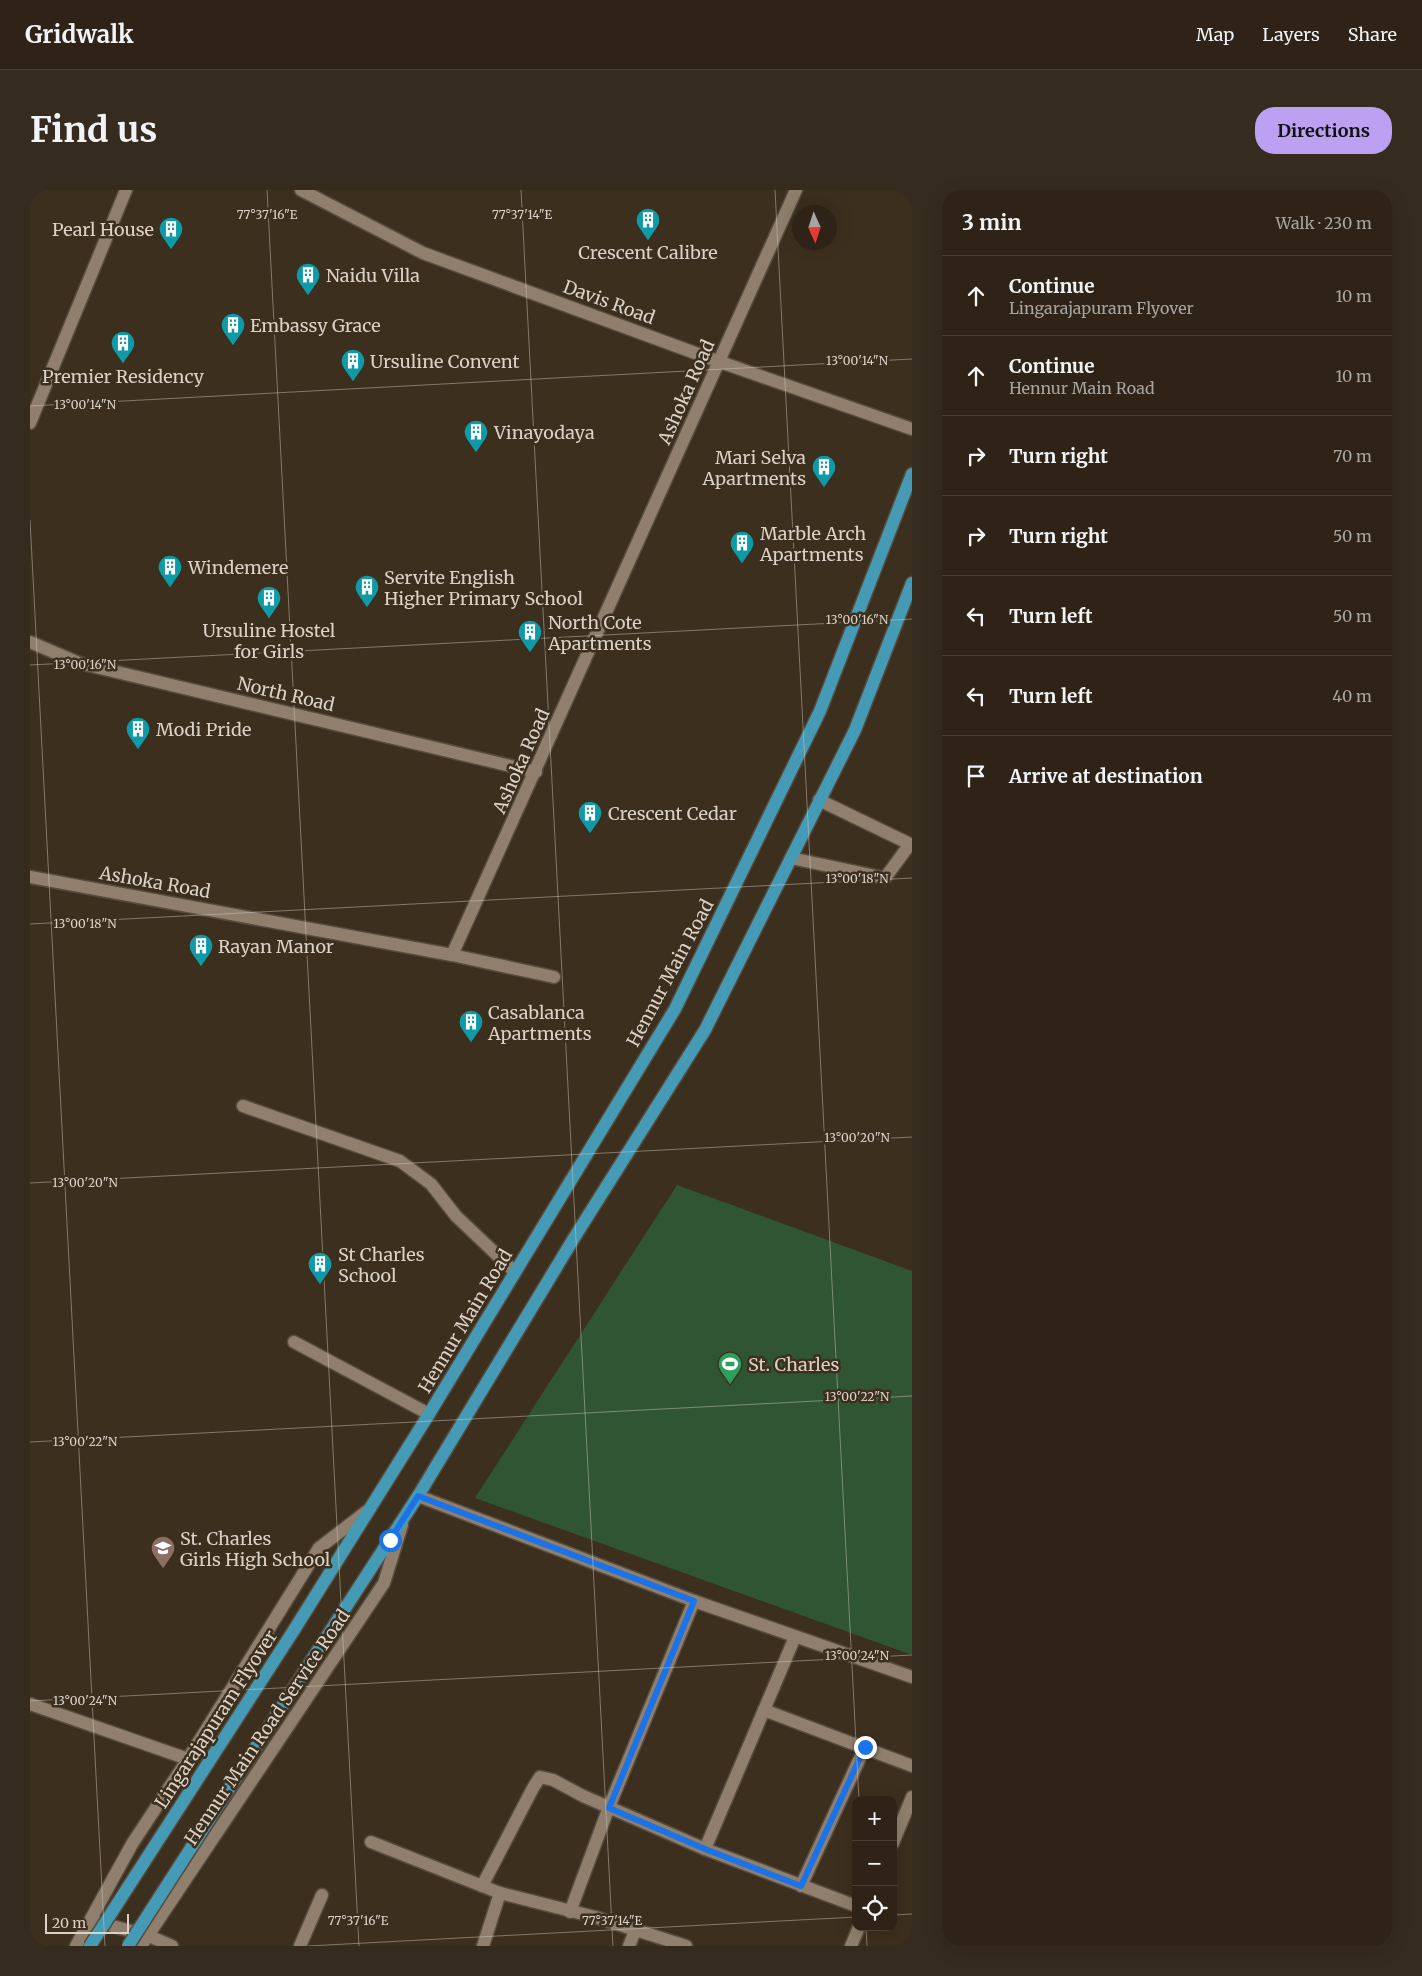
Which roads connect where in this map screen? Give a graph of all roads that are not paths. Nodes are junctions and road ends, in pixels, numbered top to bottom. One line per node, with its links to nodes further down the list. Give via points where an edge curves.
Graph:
1 (126, 190): 5 (street)
2 (301, 190): 4 (street, Davis Road, via 423,253)
3 (796, 190): 4 (street, Ashoka Road)
4 (719, 361): 6 (street, Davis Road); 10 (street, Ashoka Road)
5 (30, 424)
6 (912, 429)
7 (912, 474): 17 (main road, Hennur Main Road, via 820,711 675,1009)
8 (912, 583): 11 (main road, via 855,730)
9 (30, 642): 10 (street, North Road, via 79,662)
10 (536, 772): 14 (street, Ashoka Road)
11 (819, 800): 12 (main road); 12 (street, via 910,844 885,878)
12 (791, 858): 20 (main road, via 705,1030)
13 (30, 877): 14 (street, Ashoka Road)
14 (452, 955): 15 (street)
15 (554, 977)
16 (243, 1106): 17 (street, via 400,1161 431,1184 456,1216)
17 (515, 1272): 19 (main road, Hennur Main Road)
18 (294, 1342): 19 (street)
19 (429, 1414): 21 (main road, Hennur Main Road)
20 (418, 1496): 22 (main road); 23 (street)
21 (369, 1510): 29 (street, via 319,1548); 47 (main road, Lingarajapuram Flyover, bridge)
22 (403, 1519): 45 (street, Hennur Main Road Service Road, via 384,1583); 48 (main road, bridge)
23 (694, 1601): 24 (street); 32 (street)
24 (795, 1637): 25 (street); 27 (street)
25 (912, 1676)
26 (30, 1704): 29 (street)
27 (764, 1710): 28 (street); 35 (street)
28 (865, 1747): 30 (street); 37 (street)
29 (188, 1759): 42 (street, via 132,1844)
30 (912, 1766)
31 (912, 1797): 33 (street)
32 (609, 1808): 35 (street); 36 (street, via 553,1780 540,1777); 41 (street)
33 (894, 1841)
34 (371, 1842): 36 (street)
35 (705, 1849): 37 (street)
36 (482, 1886): 38 (street)
37 (801, 1886): 40 (street)
38 (500, 1893): 41 (street); 51 (street)
39 (322, 1895): 50 (street)
40 (852, 1905)
41 (570, 1912): 43 (street)
42 (90, 1920): 45 (street); 46 (street)
43 (635, 1931): 52 (street); 53 (street)
44 (857, 1931): 54 (street)
45 (145, 1941): 49 (street)
46 (76, 1946)
47 (90, 1946)
48 (128, 1946)
49 (172, 1946)
50 (300, 1946)
51 (483, 1946)
52 (629, 1946)
53 (686, 1946)
54 (851, 1946)

